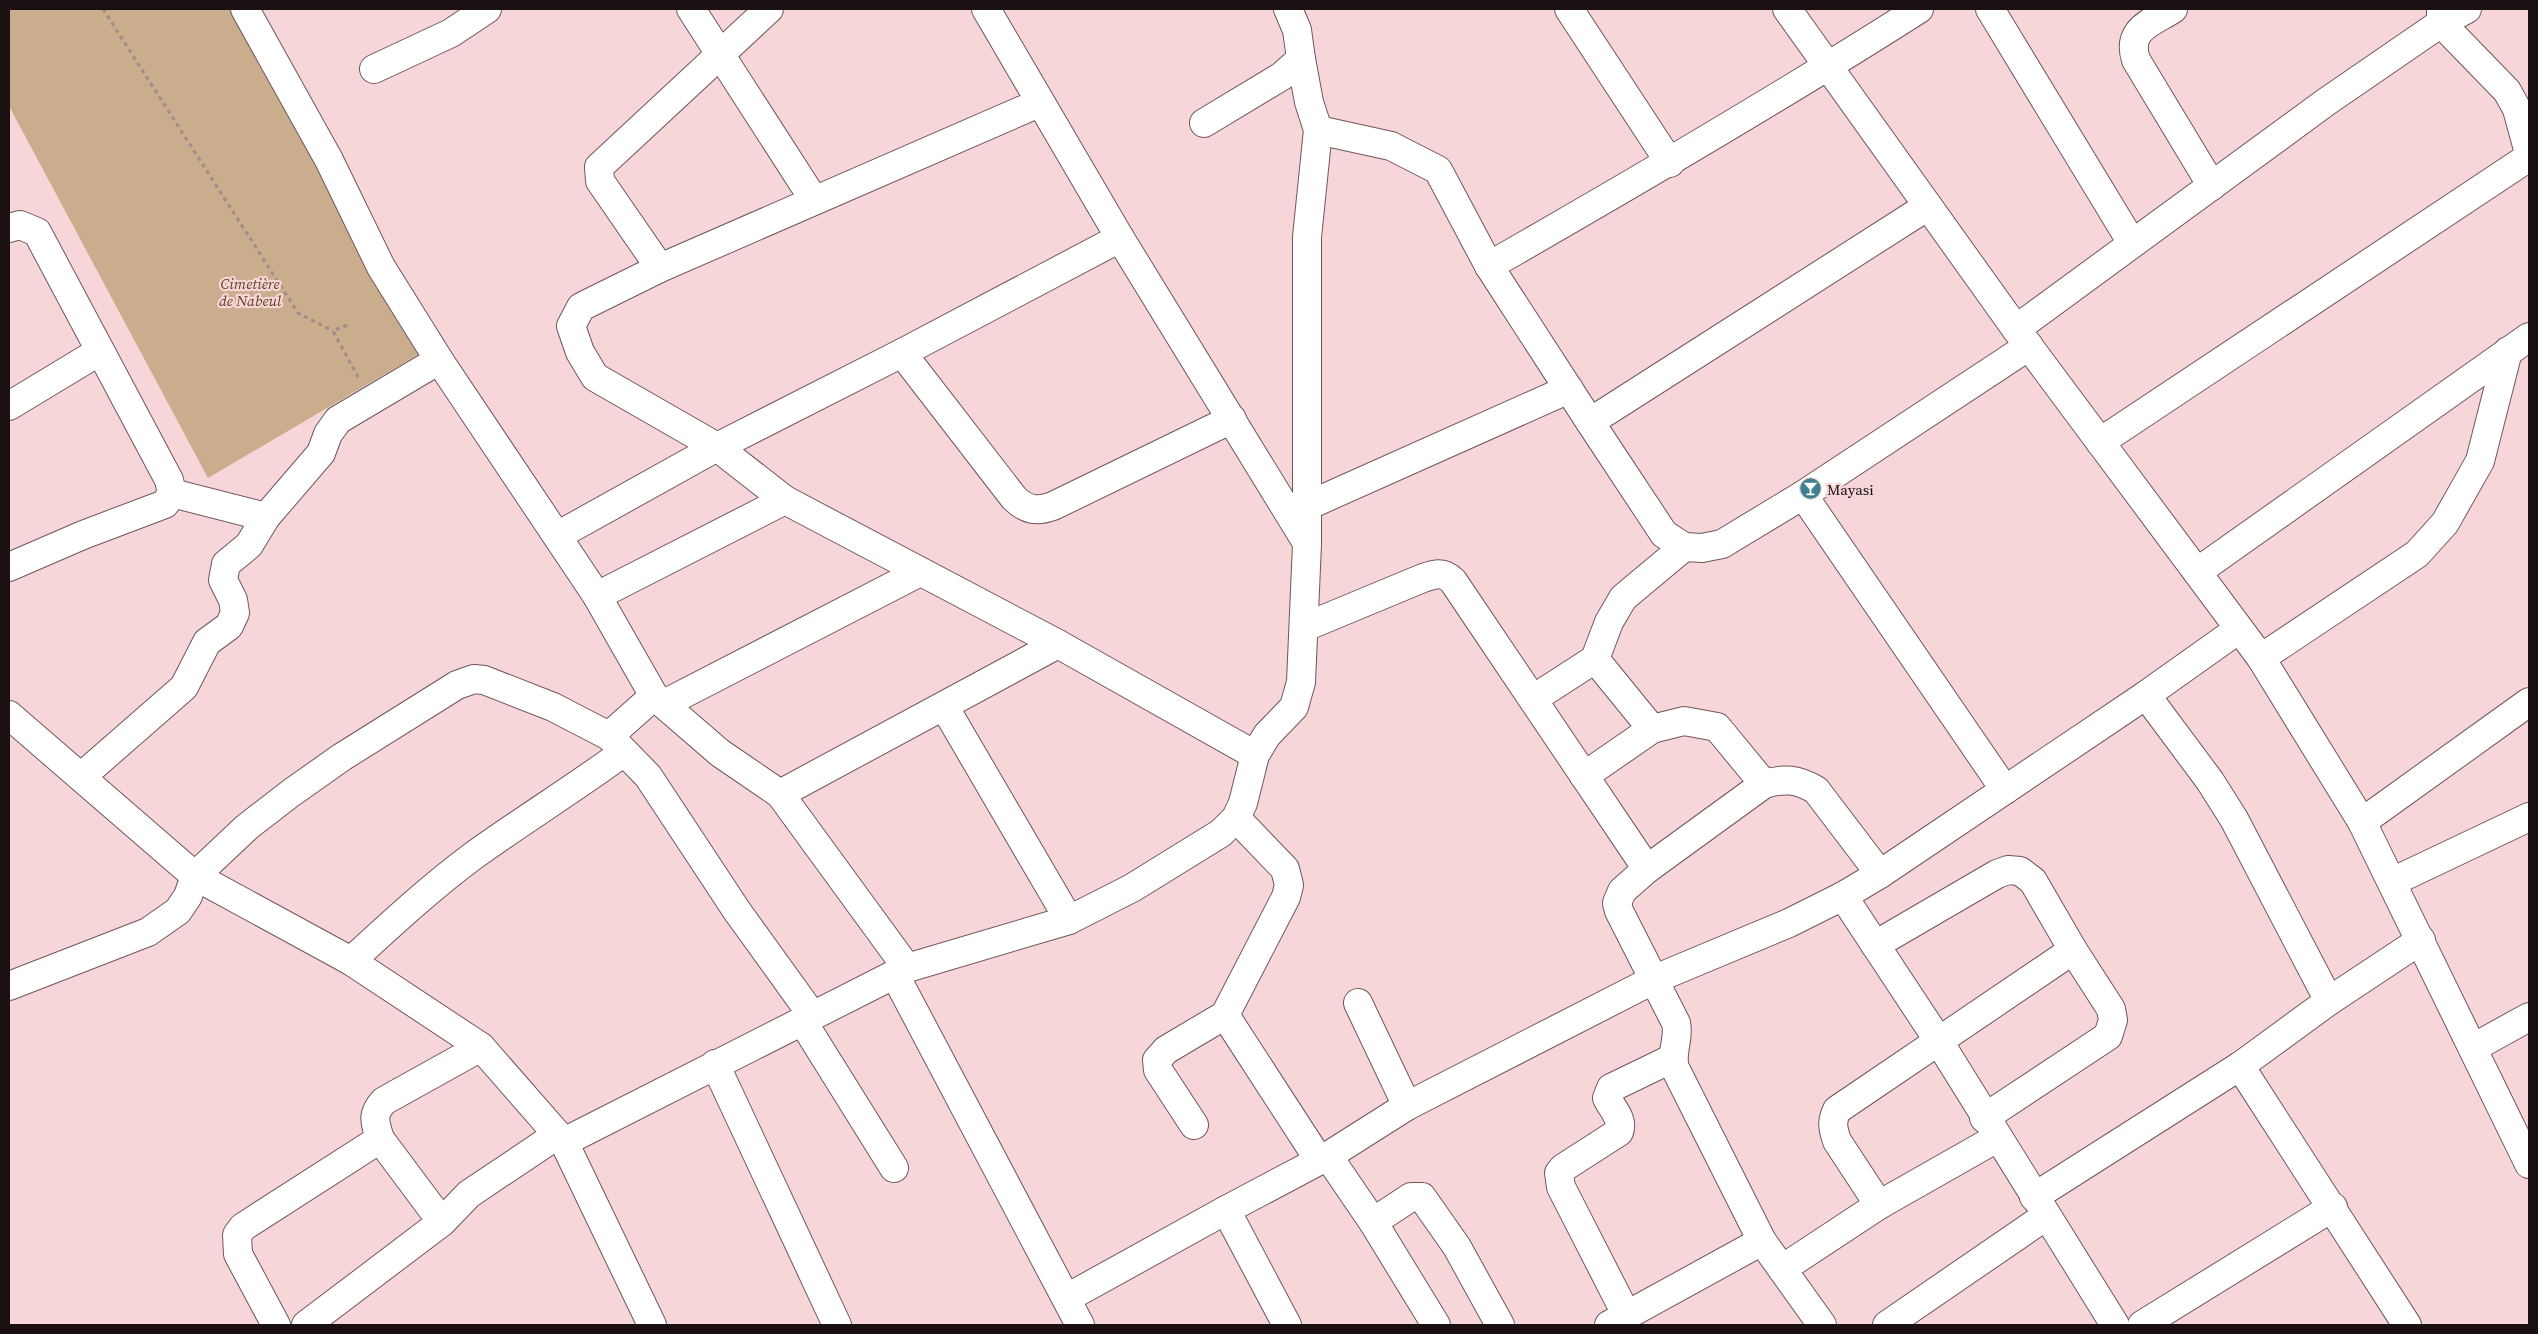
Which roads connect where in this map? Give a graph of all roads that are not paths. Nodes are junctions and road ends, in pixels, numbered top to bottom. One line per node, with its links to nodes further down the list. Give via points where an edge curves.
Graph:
1 (245, 9): 35 (street, via 329,160 381,267)
2 (487, 9): 17 (street, via 451,33)
3 (691, 9): 14 (street)
4 (769, 9): 14 (street)
5 (986, 9): 18 (street)
6 (1288, 9): 15 (street, via 1297,30)
7 (1569, 9): 22 (street)
8 (1787, 9): 16 (street)
9 (1920, 9): 16 (street)
10 (1990, 9): 28 (street)
11 (2173, 9): 23 (street, via 2142,28 2134,36 2132,47 2136,60)
12 (2467, 9): 13 (street)
13 (2441, 16): 21 (street, via 2507,91 2517,109); 23 (street)
14 (722, 54): 24 (street); 30 (street, via 599,167 600,181)
15 (1301, 59): 19 (street, via 1282,76); 20 (street)
16 (1828, 67): 22 (street); 25 (street)
17 (374, 69)
18 (1040, 103): 24 (street); 27 (street)
19 (1204, 123)
20 (1318, 130): 29 (street, via 1391,146 1438,170); 45 (street, via 1307,237)
21 (2529, 155): 40 (street)
22 (1670, 163): 29 (street)
23 (2212, 186): 28 (street)
24 (814, 200): 30 (street)
25 (1928, 206): 31 (street); 39 (street)
26 (9, 228): 33 (street, via 20,225 37,232)
27 (1120, 238): 34 (street); 38 (street)
28 (2132, 244): 31 (street)
29 (1489, 266): 36 (street)
30 (660, 268): 41 (street, via 581,307 572,326 580,352 595,377)
31 (2022, 337): 40 (street); 43 (street)
32 (2519, 344): 52 (street); 57 (street, via 2480,462 2445,523 2417,554)
33 (100, 351): 37 (street); 42 (street)
34 (902, 353): 38 (street, via 1009,492 1021,505 1030,509 1053,506); 41 (street)
35 (439, 360): 46 (street, via 338,420 321,453); 47 (street)
36 (1569, 389): 39 (street); 45 (street)
37 (9, 406)
38 (1232, 419): 48 (street)
39 (1590, 422): 49 (street, via 1664,534)
40 (2100, 442): 52 (street)
41 (717, 447): 44 (street); 47 (street)
42 (172, 493): 46 (street); 50 (street, via 165,504)
43 (1802, 495): 49 (street, via 1722,544); 71 (street)
44 (786, 500): 51 (street); 53 (street)
45 (1307, 506): 48 (street)
46 (266, 517): 69 (street, via 249,545 226,564 223,580 233,600 235,613 229,626 207,642 184,687)
47 (557, 536): 53 (street)
48 (1307, 544): 54 (street)
49 (1684, 547): 58 (street, via 1623,598 1609,622)
50 (10, 564)
51 (920, 572): 56 (street); 61 (street)
52 (2197, 572): 55 (street)
53 (596, 596): 61 (street)
54 (1306, 627): 60 (street, via 1441,573 1453,581); 67 (street, via 1299,695 1294,707 1267,735)
55 (2239, 629): 57 (street); 59 (street)
56 (1058, 644): 63 (street); 67 (street)
57 (2261, 658): 75 (street)
58 (1595, 659): 60 (street); 65 (street)
59 (2146, 695): 71 (street); 89 (street, via 2234,819)
60 (1533, 699): 68 (street)
61 (659, 700): 66 (street); 72 (street, via 720,753)
62 (2529, 702): 75 (street)
63 (944, 706): 72 (street); 81 (street)
64 (9, 715): 69 (street)
65 (1652, 729): 68 (street); 70 (street, via 1684,721 1717,727)
66 (617, 744): 78 (street, via 553,707 484,680 467,681 342,757 291,793 247,827); 85 (street, via 578,786 472,857); 93 (street, via 648,776)
67 (1255, 755): 74 (street)
68 (1584, 776): 76 (street)
69 (81, 777): 78 (street)
70 (1764, 784): 76 (street); 77 (street, via 1783,778 1801,781 1816,790)
71 (2005, 790): 77 (street)
72 (780, 794): 86 (street)
73 (2529, 817): 79 (street)
74 (1236, 818): 81 (street, via 1221,833 1132,888); 91 (street, via 1285,869 1289,884 1286,897)
75 (2362, 822): 79 (street)
76 (1647, 869): 87 (street, via 1622,891 1617,903)
77 (1880, 874): 80 (street)
78 (195, 876): 85 (street); 88 (street, via 178,911 148,932)
79 (2392, 882): 82 (street)
80 (1843, 896): 83 (street); 87 (street, via 1789,923)
81 (1069, 920): 86 (street)
82 (2421, 940): 89 (street); 96 (street)
83 (1875, 946): 84 (street, via 2008,870 2020,871 2033,881); 94 (street)
84 (2073, 950): 94 (street); 102 (street, via 2111,1009 2113,1020 2108,1036)
85 (351, 961): 95 (street)
86 (901, 971): 93 (street); 116 (street)
87 (1655, 979): 97 (street, via 1679,1033); 100 (street)
88 (9, 986)
89 (2329, 1001): 99 (street)
90 (1358, 1003): 100 (street)
91 (1225, 1015): 101 (street, via 1166,1050 1157,1060 1158,1070); 105 (street)
92 (2529, 1017): 96 (street)
93 (808, 1018): 98 (street); 107 (street)
94 (1938, 1040): 102 (street); 108 (street, via 1837,1110 1832,1119 1837,1141)
95 (481, 1047): 103 (street, via 384,1101 376,1110 375,1118); 104 (street)
96 (2473, 1048): 106 (street)
97 (1673, 1058): 114 (street, via 1675,1068); 117 (street, via 1611,1088 1608,1098 1620,1120 1619,1132 1559,1173 1561,1187)
98 (715, 1064): 104 (street); 122 (street)
99 (2240, 1066): 109 (street); 110 (street)
100 (1407, 1106): 105 (street)
101 (1194, 1125)
102 (1990, 1128): 108 (street); 109 (street)
103 (380, 1139): 112 (street); 119 (street, via 242,1227 237,1235 238,1254)
104 (560, 1139): 112 (street, via 469,1194); 121 (street)
105 (1324, 1158): 111 (street); 113 (street)
106 (2529, 1164)
107 (894, 1168)
108 (1879, 1206): 115 (street)
109 (2040, 1206): 118 (street); 128 (street)
110 (2333, 1207): 129 (street); 130 (street)
111 (1226, 1210): 116 (street); 124 (street)
112 (442, 1222): 120 (street)
113 (1373, 1222): 125 (street); 126 (street, via 1411,1197 1422,1197 1457,1248)
114 (1762, 1241): 115 (street); 117 (street)
115 (1782, 1269): 127 (street)
116 (1067, 1298): 123 (street)
117 (1618, 1320)
118 (2105, 1322)
119 (276, 1325)
120 (306, 1325)
121 (652, 1325)
122 (837, 1325)
123 (1080, 1325)
124 (1287, 1325)
125 (1436, 1325)
126 (1500, 1325)
127 (1822, 1325)
128 (1887, 1325)
129 (2142, 1325)
130 (2407, 1325)

